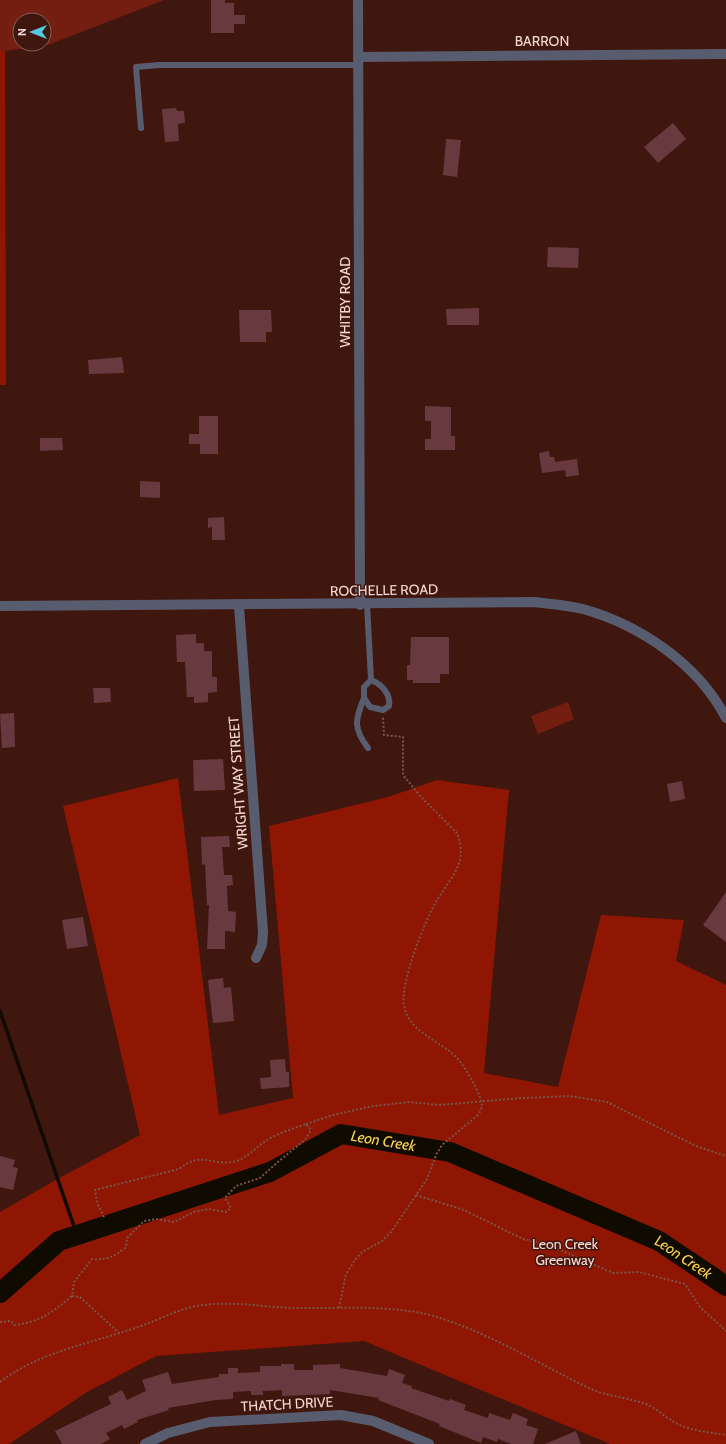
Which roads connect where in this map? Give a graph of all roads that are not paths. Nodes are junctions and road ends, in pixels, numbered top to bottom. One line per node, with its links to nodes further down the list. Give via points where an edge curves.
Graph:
1 (358, 0): 3 (street, WHITBY ROAD)
2 (726, 54): 3 (street, BARRON)
3 (358, 61): 4 (lane, via 136,67); 5 (street, WHITBY ROAD)
4 (141, 128)
5 (363, 604): 7 (street, ROCHELLE ROAD); 8 (lane); 10 (street, ROCHELLE ROAD, via 534,602 581,609 606,617 652,640 692,673 710,693)
6 (0, 606): 7 (street, ROCHELLE ROAD)
7 (239, 606): 12 (street, WRIGHT WAY STREET, via 263,932 262,945)
8 (371, 680): 9 (lane, via 364,687); 9 (lane, via 381,686 390,700 389,706 382,710 370,707)
9 (364, 698): 11 (lane, via 356,718 357,728)
10 (726, 718)
11 (368, 748)
12 (256, 958)
13 (145, 1444): 14 (street, THATCH DRIVE, via 168,1433 210,1422 341,1415 373,1421)
14 (429, 1444)

